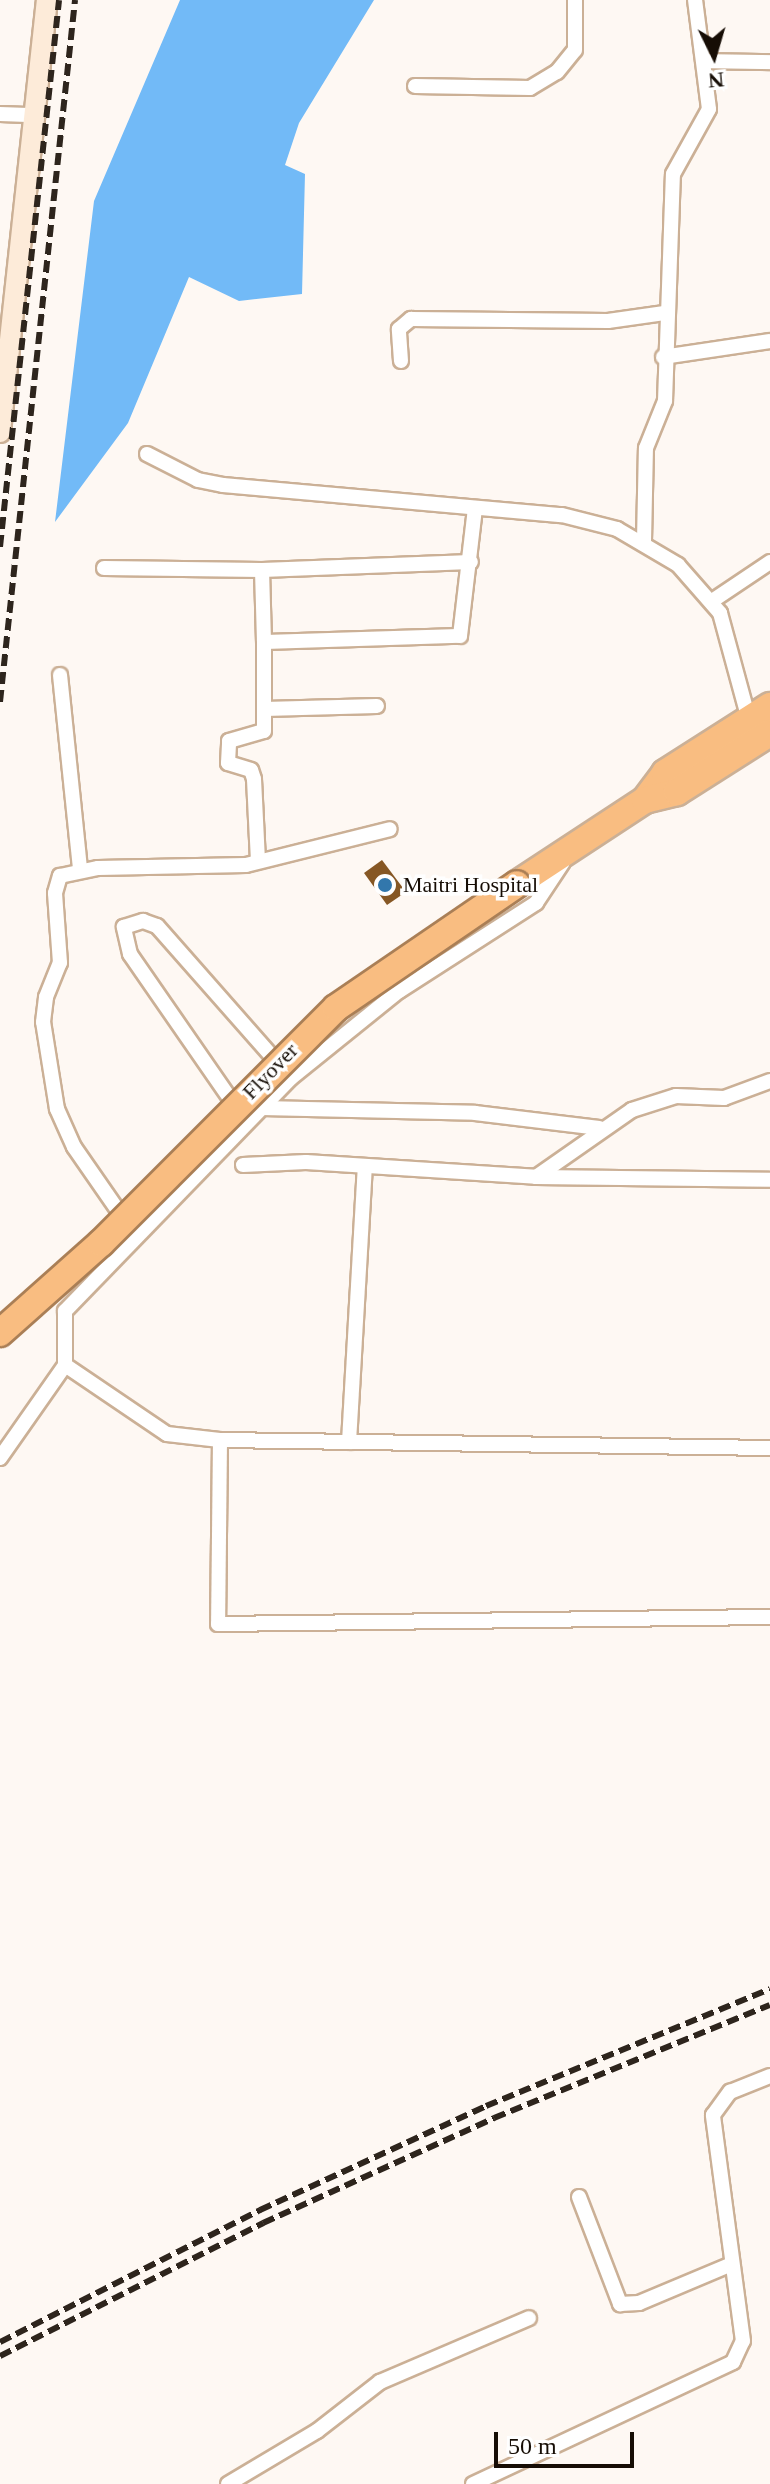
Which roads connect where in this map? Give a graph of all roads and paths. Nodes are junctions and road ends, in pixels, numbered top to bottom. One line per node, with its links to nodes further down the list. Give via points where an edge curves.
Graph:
1 (47, 0): 8 (street)
2 (575, 0): 6 (street, via 575,50 557,72 530,88)
3 (695, 0): 4 (street)
4 (705, 61): 5 (street); 9 (street, via 709,109 673,174)
5 (770, 62)
6 (415, 86)
7 (0, 114): 8 (street)
8 (35, 115): 13 (street)
9 (664, 313): 11 (street); 12 (street, via 608,321 411,319 399,329)
10 (770, 341): 11 (street)
11 (663, 357): 16 (street, via 665,401 646,448)
12 (401, 361)
13 (0, 432)
14 (147, 454): 15 (street, via 198,480 223,485)
15 (475, 509): 16 (street, via 562,515); 17 (street)
16 (644, 541): 21 (street, via 678,565)
17 (471, 562): 20 (street); 22 (street, via 460,636)
18 (770, 562): 21 (street)
19 (104, 568): 20 (street)
20 (262, 570): 22 (street)
21 (712, 601): 26 (street)
22 (264, 642): 25 (street)
23 (60, 675): 30 (street)
24 (377, 706): 25 (street)
25 (264, 709): 29 (street, via 264,731 229,741 228,763 251,770 254,779)
26 (763, 720): 28 (highway, Flyover, via 665,773 645,800)
27 (390, 829): 29 (street)
28 (572, 848): 31 (street, via 536,903 399,991); 41 (highway, Flyover, bridge, via 336,1008 101,1243)
29 (258, 861): 30 (street, via 197,870)
30 (80, 869): 40 (street, via 66,872 56,882 60,963 46,997 43,1022 64,1129)
31 (291, 1078): 33 (street); 34 (street, via 157,926 143,921 124,927 130,954)
32 (770, 1081): 35 (street, via 724,1098 676,1096 655,1101)
33 (262, 1108): 34 (street); 35 (street, via 475,1113)
34 (247, 1123): 40 (street)
35 (599, 1128): 38 (street)
36 (243, 1165): 37 (street)
37 (365, 1166): 38 (street); 44 (street)
38 (536, 1177): 39 (street)
39 (770, 1180)
40 (137, 1238): 42 (street, via 65,1311)
41 (0, 1333)
42 (65, 1365): 43 (street, via 167,1434); 46 (street)
43 (220, 1440): 44 (street); 47 (street, via 218,1624)
44 (349, 1442): 45 (street)
45 (770, 1448)
46 (0, 1458)
47 (770, 1617)
48 (770, 2076): 50 (street, via 730,2092 713,2115)
49 (579, 2197): 50 (street, via 620,2304 639,2303)
50 (732, 2264): 53 (street, via 743,2341 733,2362)
51 (529, 2318): 52 (street, via 380,2382 317,2431)
52 (228, 2484)
53 (473, 2484)

